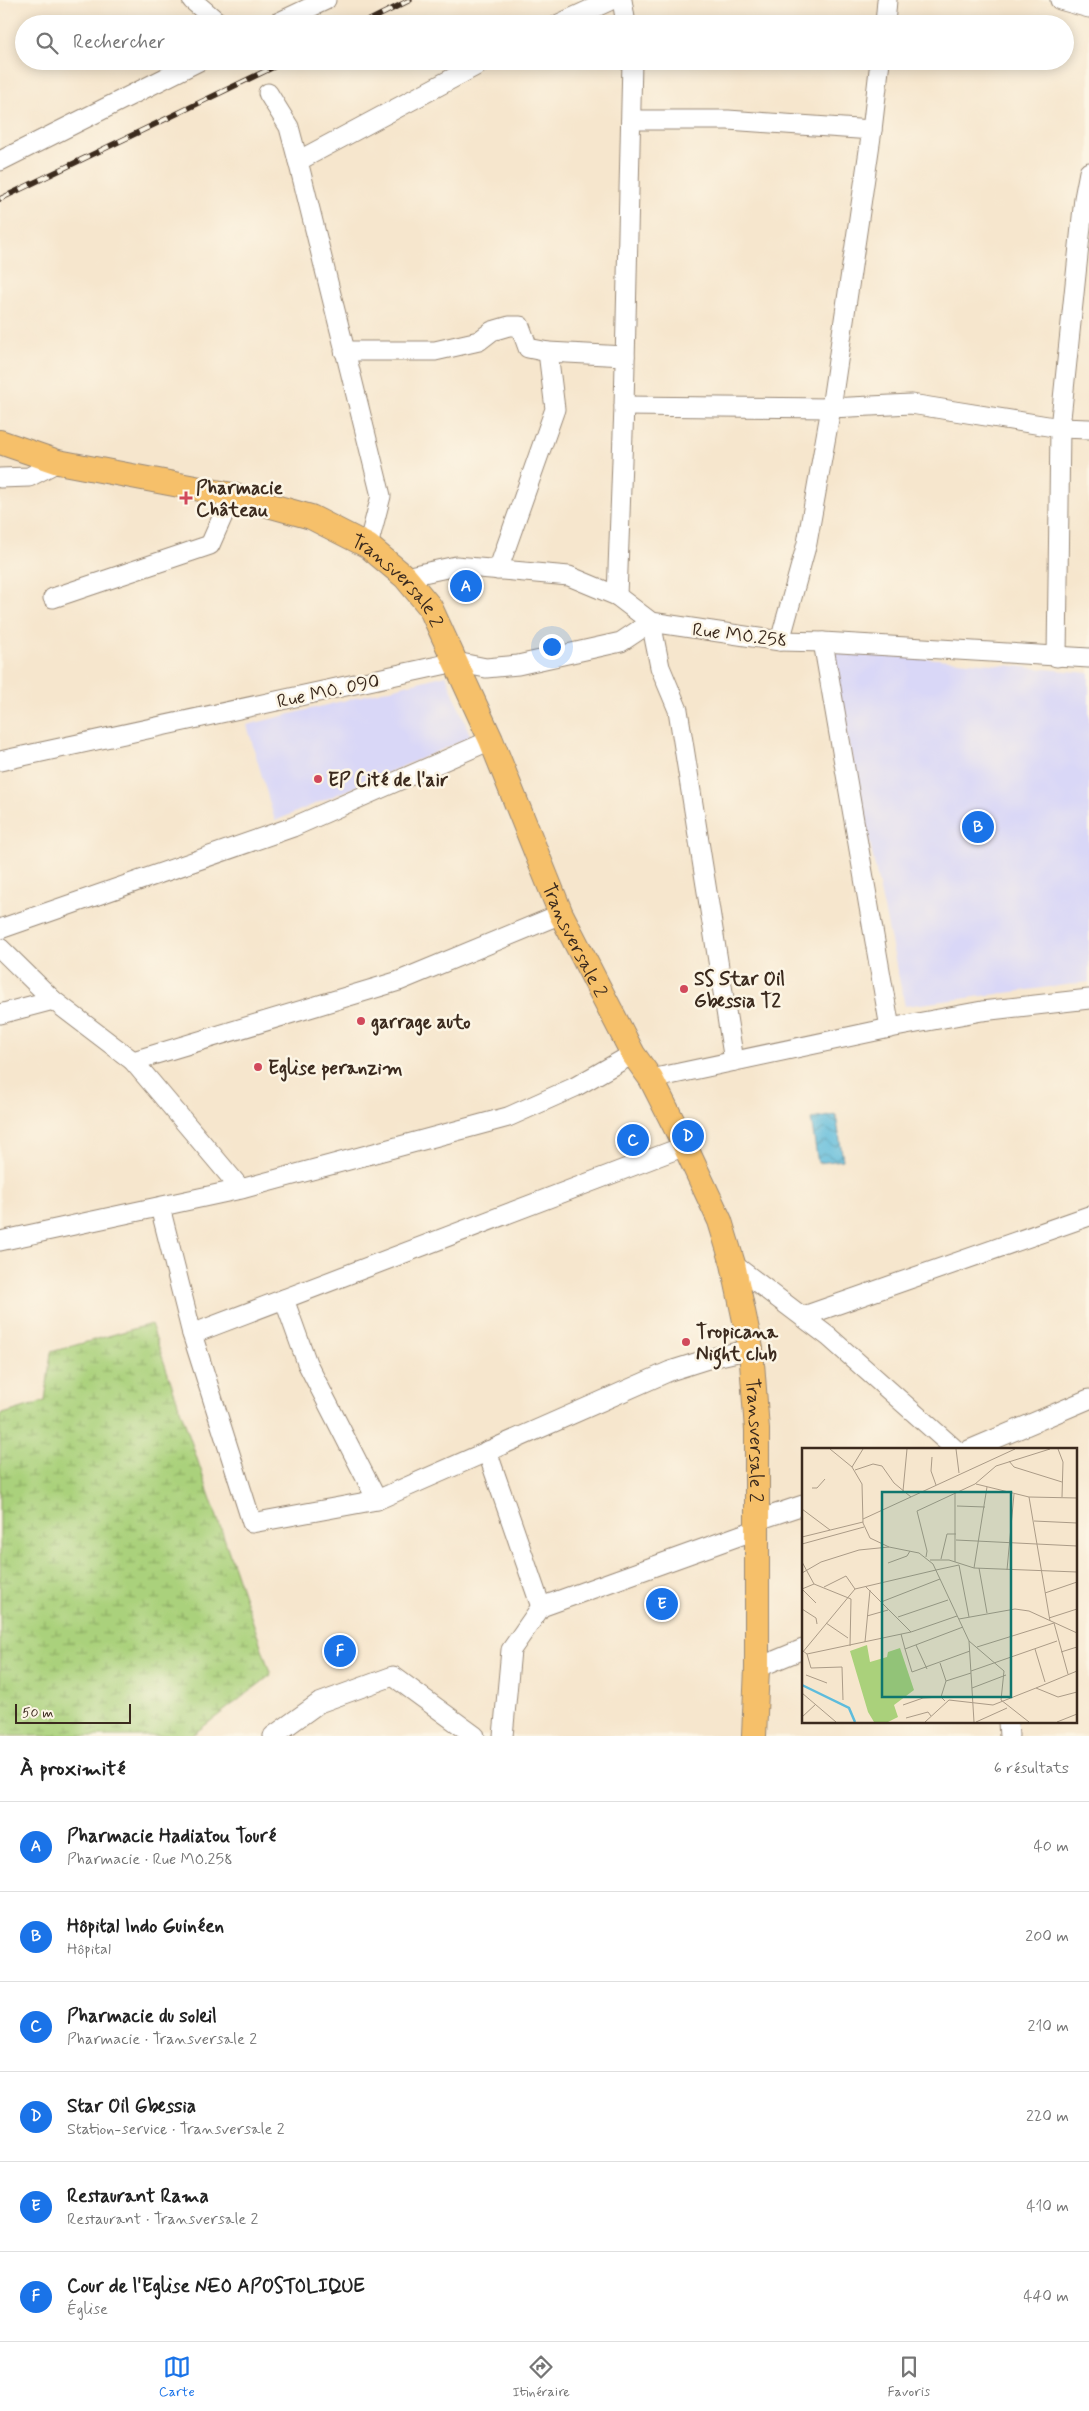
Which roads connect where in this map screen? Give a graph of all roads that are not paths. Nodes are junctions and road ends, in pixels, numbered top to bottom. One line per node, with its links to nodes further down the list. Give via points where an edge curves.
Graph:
1 (192, 0): 8 (street)
2 (326, 0): 9 (street)
3 (610, 0): 10 (street)
4 (622, 0): 11 (street)
5 (887, 0): 12 (street)
6 (1060, 0): 7 (street)
7 (1089, 8)
8 (210, 15)
9 (294, 15)
10 (578, 15)
11 (624, 15)
12 (885, 15)
13 (181, 70): 21 (street)
14 (468, 70): 20 (street)
15 (632, 70): 18 (street)
16 (879, 70): 19 (street)
17 (268, 93): 20 (street, via 289,128)
18 (631, 120): 19 (street, via 757,121); 25 (street)
19 (872, 130): 27 (street)
20 (298, 161): 23 (street)
21 (0, 162)
22 (1089, 172): 28 (street)
23 (344, 351): 24 (street, via 435,351 479,341 492,331 520,326 528,348); 34 (street, via 381,496)
24 (548, 352): 25 (street); 35 (street, via 555,410)
25 (625, 356): 26 (street)
26 (624, 406): 27 (street); 37 (street)
27 (831, 408): 28 (street, via 911,404); 40 (street, via 807,544)
28 (1060, 428): 29 (street); 42 (street)
29 (1089, 429)
30 (0, 442): 31 (main road, Transversale 2)
31 (58, 462): 32 (street, via 29,477); 33 (main road, Transversale 2)
32 (0, 478)
33 (232, 495): 34 (main road, Transversale 2, via 311,517); 38 (street, via 210,545)
34 (368, 546): 36 (main road, Transversale 2)
35 (498, 570): 36 (street, Rue MO.258, via 456,566); 37 (street, Rue MO.258, via 569,576)
36 (405, 577): 44 (main road, Transversale 2, via 430,607)
37 (617, 596): 39 (street, Rue MO.258)
38 (53, 598)
39 (651, 622): 40 (street, Rue MO.258); 44 (street, Rue MO. 090, via 621,642 518,665 486,668); 56 (street, via 660,667 678,710)
40 (780, 641): 41 (street, Rue MO.258)
41 (823, 642): 42 (street, Rue MO.258); 53 (street)
42 (1057, 657): 43 (street, Rue MO.258)
43 (1089, 658)
44 (456, 662): 45 (main road, Transversale 2); 46 (street, Rue MO. 090)
45 (491, 740): 47 (main road, Transversale 2); 48 (street, via 292,827)
46 (0, 761)
47 (561, 914): 54 (main road, Transversale 2); 55 (street, via 399,981)
48 (0, 929)
49 (0, 948): 51 (street)
50 (1089, 999): 53 (street, via 982,1011)
51 (53, 1000): 52 (street); 55 (street)
52 (0, 1014)
53 (890, 1028): 56 (street)
54 (633, 1054): 57 (main road, Transversale 2); 59 (street, via 575,1087 508,1118)
55 (133, 1061): 59 (street)
56 (734, 1061): 57 (street)
57 (651, 1079): 58 (main road, Transversale 2)
58 (685, 1146): 63 (main road, Transversale 2, via 720,1221); 64 (street)
59 (241, 1189): 60 (street)
60 (160, 1207): 62 (street); 66 (street)
61 (1089, 1216): 65 (street)
62 (0, 1241)
63 (733, 1264): 65 (street); 67 (main road, Transversale 2)
64 (284, 1299): 66 (street); 72 (street, via 307,1362)
65 (804, 1316): 69 (street)
66 (192, 1334): 72 (street, via 252,1523)
67 (751, 1349): 71 (street, via 670,1371); 74 (main road, Transversale 2, via 757,1430)
68 (1089, 1399): 70 (street)
69 (954, 1448)
70 (974, 1448)
71 (487, 1451): 72 (street); 75 (street)
72 (377, 1500)
73 (802, 1505): 74 (street)
74 (758, 1525): 75 (street); 77 (main road, Transversale 2)
75 (541, 1606): 80 (street, via 511,1650)
76 (802, 1649): 77 (street)
77 (757, 1668): 81 (main road, Transversale 2)
78 (273, 1736): 79 (street, via 319,1703 393,1676)
79 (475, 1736)
80 (503, 1736)
81 (754, 1736)

